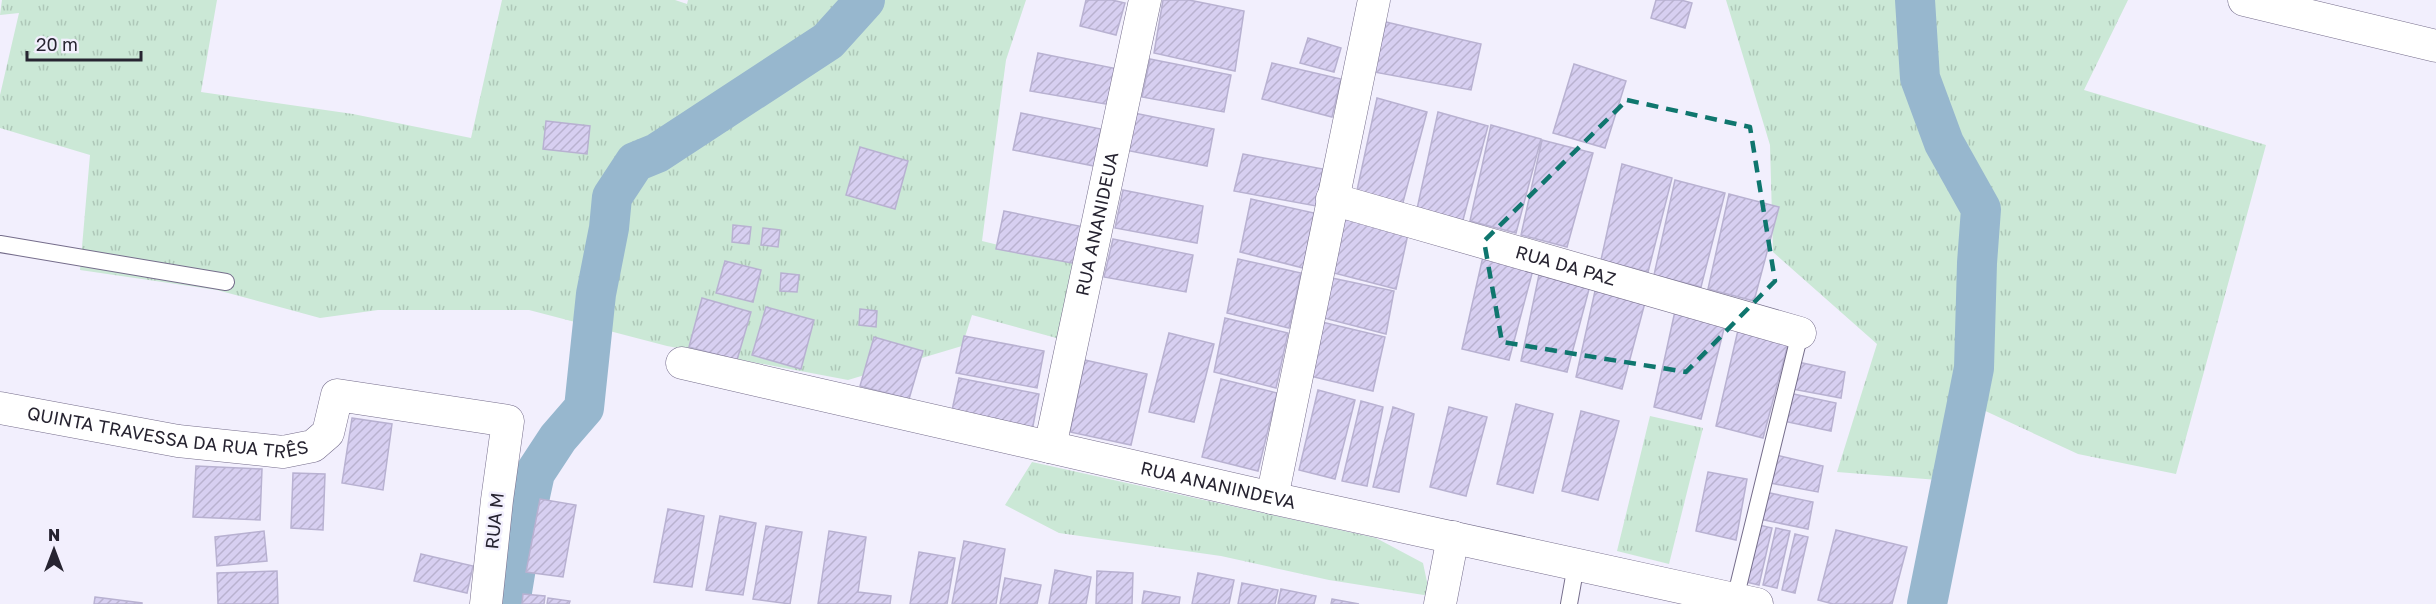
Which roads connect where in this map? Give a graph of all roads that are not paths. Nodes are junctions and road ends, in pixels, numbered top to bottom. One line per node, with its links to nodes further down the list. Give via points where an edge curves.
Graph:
1 (1145, 0): 12 (street, RUA ANANIDEUA)
2 (1374, 0): 5 (street)
3 (2244, 0): 4 (street)
4 (2436, 46)
5 (1332, 199): 8 (street, RUA DA PAZ); 13 (street)
6 (0, 244): 7 (lane)
7 (226, 282)
8 (1800, 333): 16 (lane)
9 (682, 363): 12 (street, RUA ANANINDEVA)
10 (0, 408): 11 (street, QUINTA TRAVESSA DA RUA TRÊS, via 177,441 283,452 313,446 328,433 337,394 508,421)
11 (504, 438): 17 (street, RUA M)
12 (1050, 447): 13 (street, RUA ANANINDEVA)
13 (1272, 498): 14 (street, RUA ANANINDEVA)
14 (1453, 537): 15 (street, RUA ANANINDEVA); 18 (street)
15 (1576, 565): 16 (street, RUA ANANINDEVA); 19 (lane)
16 (1746, 601)
17 (486, 604)
18 (1440, 604)
19 (1569, 604)

